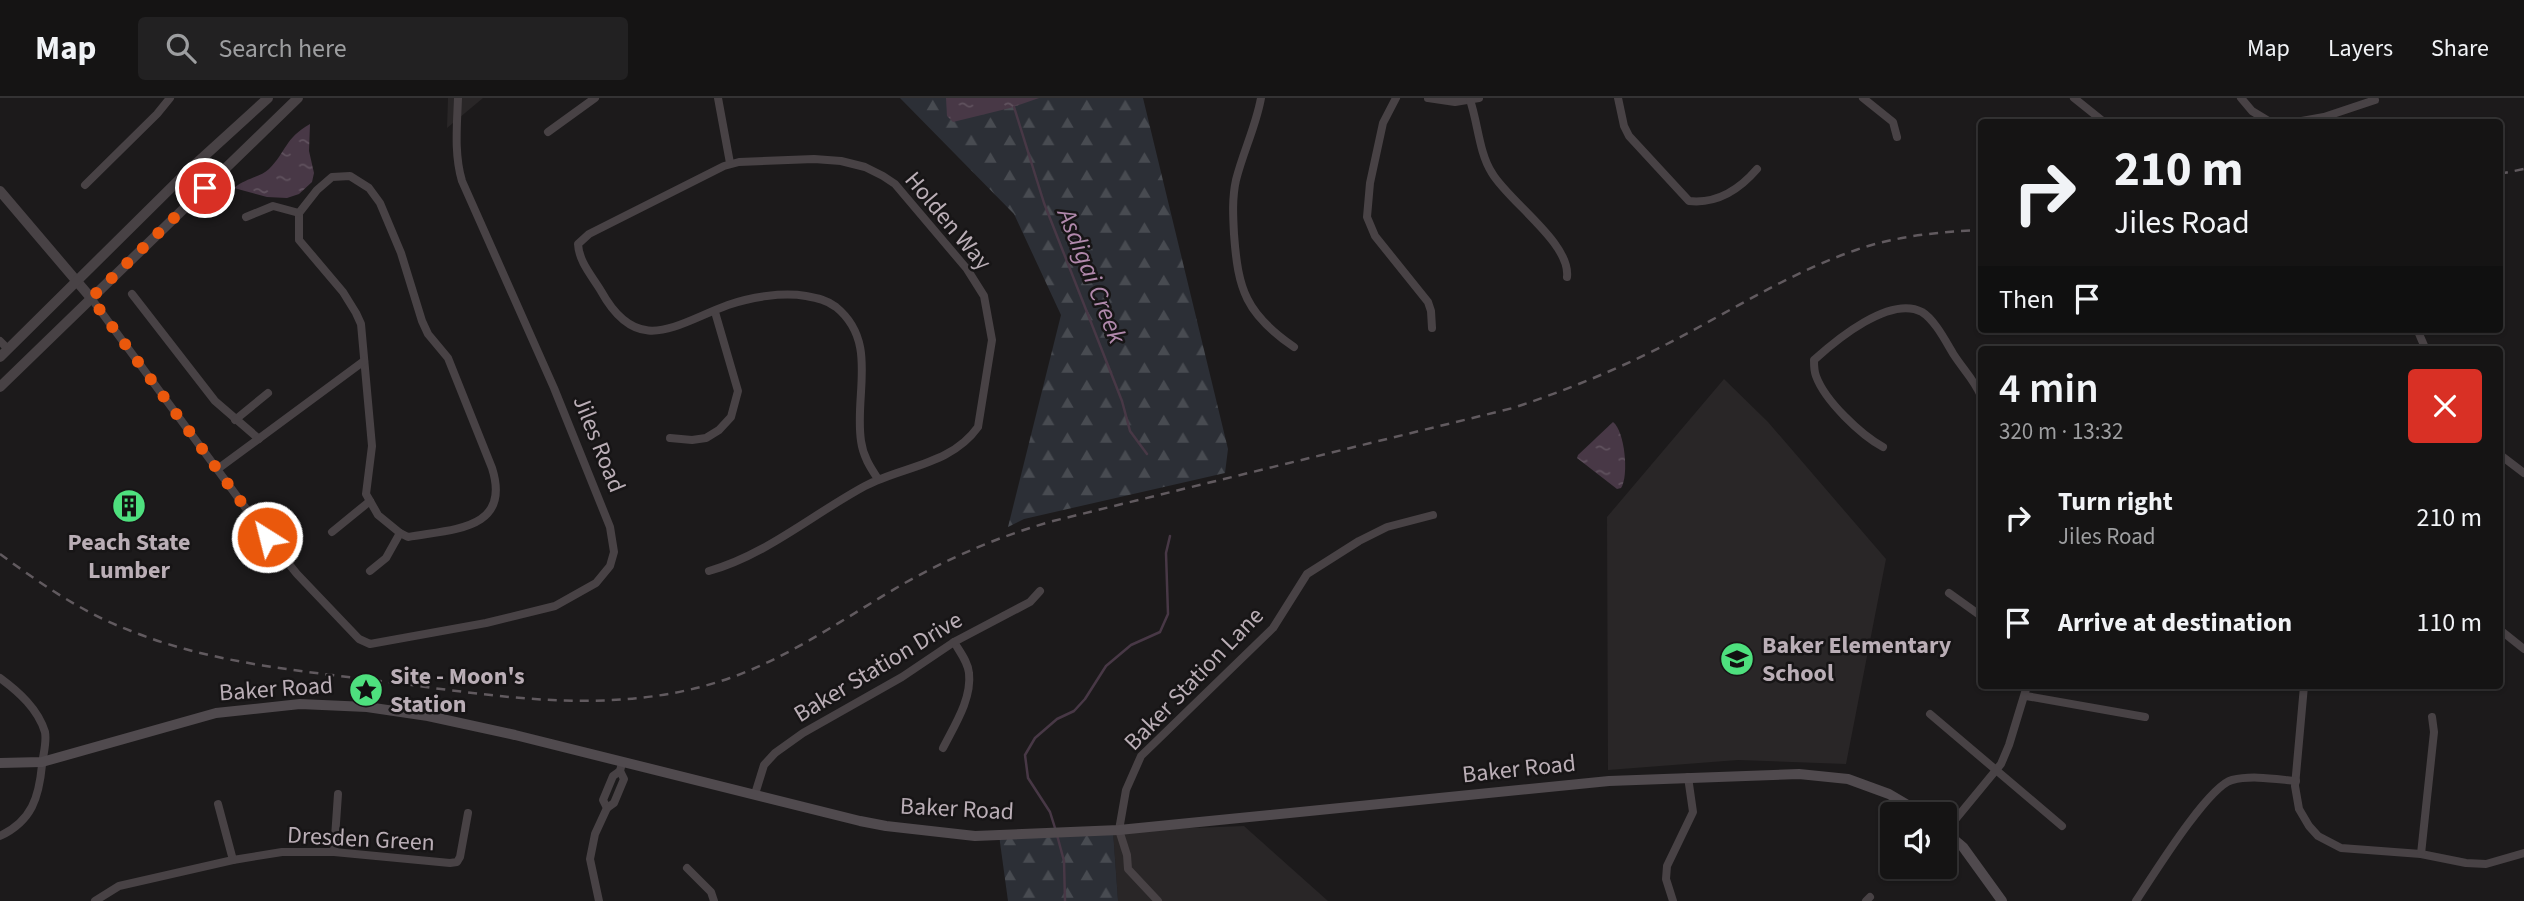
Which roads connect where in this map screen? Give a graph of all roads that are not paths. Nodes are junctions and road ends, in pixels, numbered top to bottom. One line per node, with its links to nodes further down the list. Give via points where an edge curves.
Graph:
1 (170, 98): 24 (street)
2 (268, 98): 29 (street)
3 (298, 98): 31 (street)
4 (458, 98): 45 (street, Jiles Road, via 457,156 463,181 610,527 614,552 610,565 596,583 555,606 370,644 359,639 297,573)
5 (595, 98): 20 (street)
6 (718, 98): 22 (street)
7 (1261, 98): 34 (street, via 1236,180 1236,257 1255,312)
8 (1396, 98): 33 (street, via 1383,122 1367,217 1375,236 1428,302)
9 (1428, 98): 15 (street)
10 (1479, 98): 15 (street)
11 (1618, 98): 23 (street, via 1629,136 1689,201 1727,195)
12 (1863, 98): 21 (street, via 1893,122)
13 (2074, 98): 17 (street)
14 (2241, 98): 18 (street)
15 (1470, 100): 28 (street, via 1490,172 1559,251)
16 (2375, 100): 19 (street)
17 (2100, 119)
18 (2265, 119)
19 (2313, 119)
20 (548, 132)
21 (1897, 136)
22 (730, 163): 32 (street, Holden Way, via 578,244 611,308 629,325 674,328); 47 (street, Holden Way, via 841,161 883,176 967,268 984,296 992,340 978,428 952,452)
23 (1756, 169)
24 (85, 186)
25 (0, 191): 29 (street)
26 (299, 213): 27 (street, via 273,206); 36 (street, via 299,240 343,292 361,324); 51 (street, via 331,177 350,176 369,188 401,253 428,334 448,358 497,483 497,499 474,525 408,537)
27 (246, 217)
28 (1567, 277)
29 (77, 281): 31 (street); 35 (street)
30 (132, 294): 40 (street)
31 (91, 298): 37 (street); 45 (street)
32 (715, 312): 41 (street, via 738,391 731,417 706,438); 47 (street, via 742,302 797,294 829,301 845,315 861,342 861,443)
33 (1432, 328)
34 (1294, 346)
35 (3, 349)
36 (364, 361): 42 (street); 48 (street, via 372,446 366,485)
37 (0, 387)
38 (1978, 391): 43 (street, via 1923,313 1904,307 1881,314 1836,340 1814,360 1814,374 1831,400 1867,438)
39 (268, 393): 40 (street)
40 (235, 420): 42 (street)
41 (670, 438)
42 (259, 439): 45 (street)
43 (1883, 447)
44 (2503, 457): 46 (street)
45 (219, 468)
46 (2524, 473)
47 (878, 480): 53 (street, Holden Way, via 755,554)
48 (370, 501): 50 (street); 51 (street, via 378,515)
49 (1433, 515): 81 (street, Baker Station Lane, via 1387,527 1307,574 1273,628 1141,756 1126,790)
50 (332, 532)
51 (400, 533): 52 (street, via 386,558)
52 (370, 571)
53 (709, 571)
54 (1040, 592): 58 (street, Baker Station Drive, via 1030,602)
55 (1948, 593): 56 (street)
56 (1978, 614)
57 (2503, 632): 59 (street)
58 (954, 642): 67 (street, via 970,675 966,701); 75 (street, Baker Station Drive, via 775,753 764,765)
59 (2524, 649)
60 (0, 678): 69 (street, via 25,699 40,722 46,743)
61 (2027, 689): 63 (street)
62 (2304, 689): 73 (street)
63 (2026, 696): 65 (street); 71 (street)
64 (1930, 714): 71 (street)
65 (2145, 717)
66 (2432, 717): 86 (street)
67 (943, 748)
68 (0, 762): 69 (main road, Baker Road)
69 (42, 762): 70 (main road, Baker Road, via 216,713 300,704 367,706 428,716 515,735); 82 (street, via 40,788 32,806)
70 (621, 767): 75 (main road, Baker Road); 90 (street, via 612,776 603,800 607,808 590,859)
71 (1996, 771): 79 (street); 80 (street)
72 (1688, 777): 76 (main road, Baker Road, via 1799,774 1848,779); 81 (main road, Baker Road); 93 (street, via 1693,812 1667,866)
73 (2296, 781): 86 (street, via 2299,809 2308,826 2327,842 2341,848); 95 (street, via 2259,777 2220,785)
74 (338, 794): 84 (street)
75 (755, 794): 81 (main road, Baker Road, via 886,826 975,836)
76 (1903, 802)
77 (218, 804): 87 (street)
78 (468, 813): 84 (street, Dresden Green, via 457,862)
79 (1957, 817)
80 (2062, 826)
81 (1119, 830): 92 (street, via 1128,869)
82 (0, 836)
83 (1957, 841): 94 (main road)
84 (334, 852): 87 (street, Dresden Green, via 282,852)
85 (2524, 853): 86 (street, via 2486,864)
86 (2421, 854)
87 (233, 860): 89 (street, Dresden Green, via 119,886)
88 (687, 868): 91 (street)
89 (95, 901)
90 (599, 901)
91 (714, 901)
92 (1158, 901)
93 (1672, 901)
94 (2002, 901)
95 (2136, 901)

